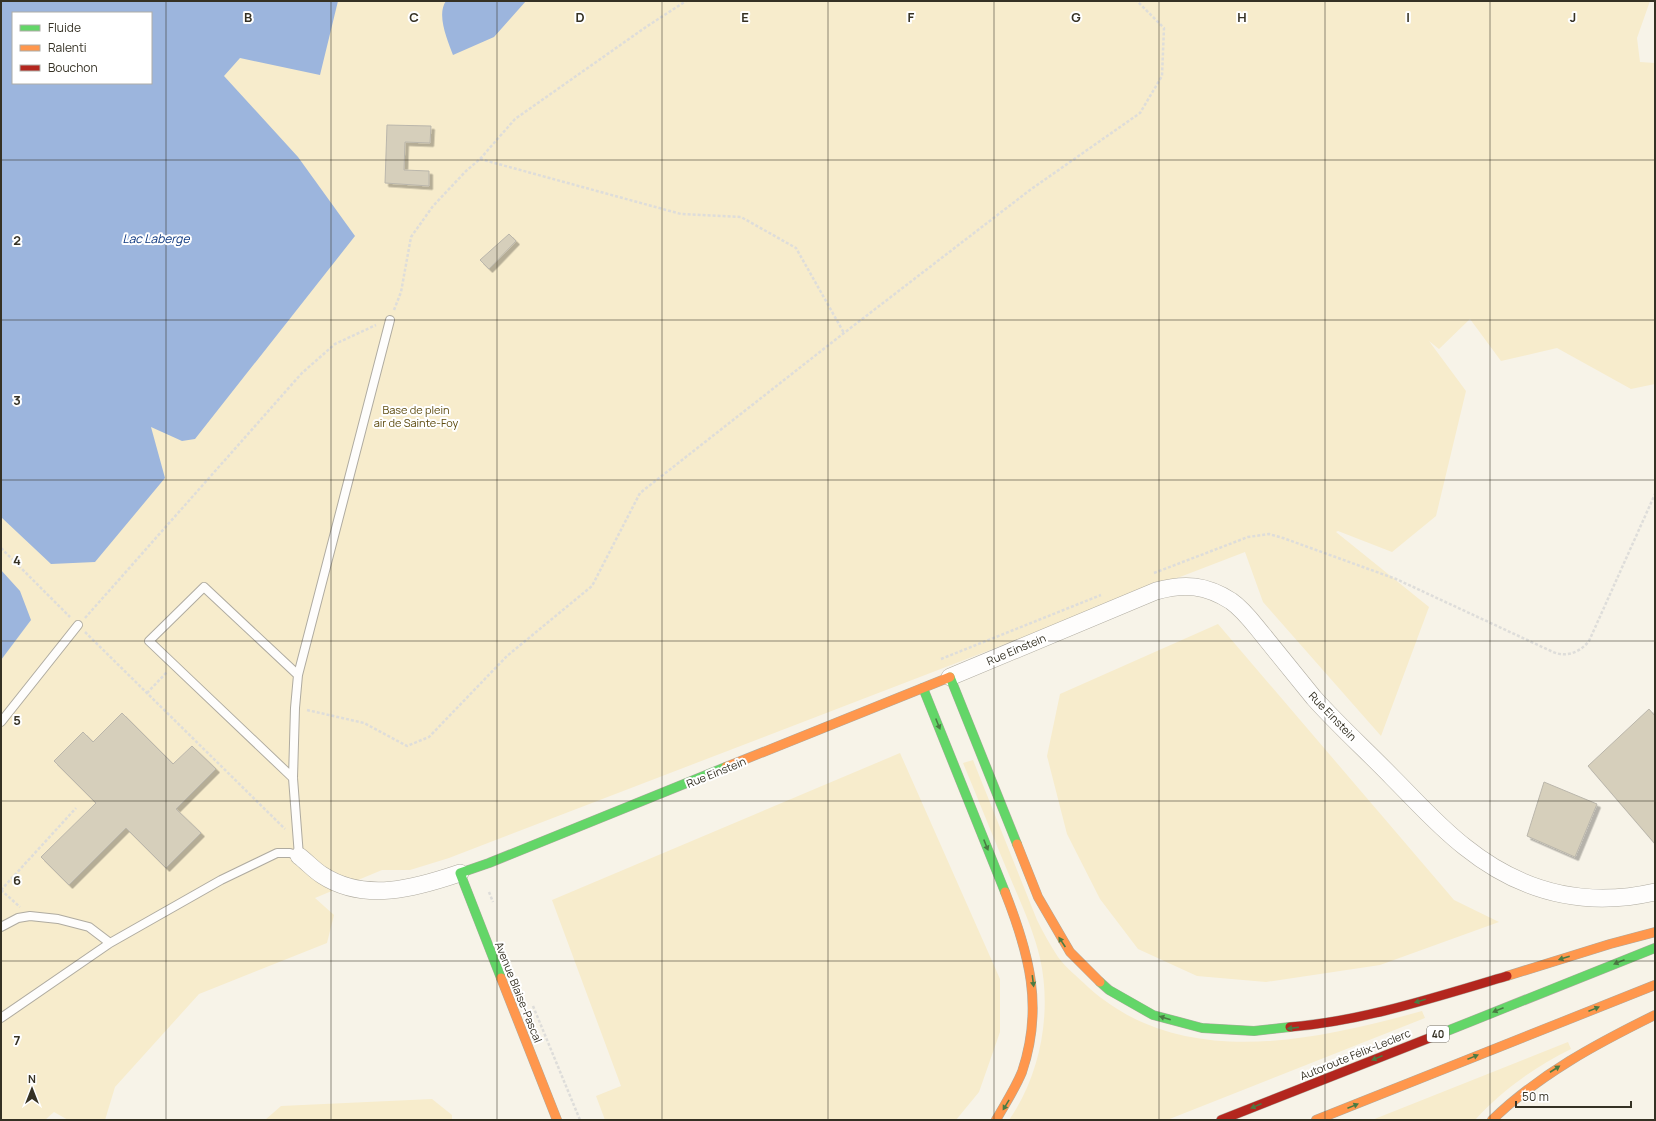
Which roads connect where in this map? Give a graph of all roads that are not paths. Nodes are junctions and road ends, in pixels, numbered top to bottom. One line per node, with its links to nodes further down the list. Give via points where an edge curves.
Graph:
1 (390, 320): 3 (lane)
2 (78, 625): 6 (lane)
3 (298, 675): 7 (lane); 7 (lane, via 204,587 149,641)
4 (950, 677): 5 (main road, Rue Einstein); 10 (street, Rue Einstein, via 1156,590 1176,586 1204,589 1232,602 1246,615 1315,699 1430,815 1476,856 1526,884 1561,894 1616,897); 12 (main road, one-way to 4, via 1624,939 1498,979 1325,1024 1246,1031 1207,1029 1168,1020 1133,1005 1103,986 1078,963 1060,939 1038,897)
5 (923, 688): 9 (main road, Rue Einstein); 19 (main road, one-way to 19, via 1019,927 1032,973 1034,1010 1028,1051 1015,1089)
6 (1, 722)
7 (293, 778): 8 (lane)
8 (299, 856): 9 (street, Rue Einstein, via 323,876 362,890 410,888); 13 (lane, via 277,853 266,857)
9 (460, 873): 18 (main road, Avenue Blaise-Pascal)
10 (1655, 892)
11 (1, 927): 13 (lane, via 18,918 30,916 58,919 89,927)
12 (1655, 932)
13 (110, 943): 17 (lane)
14 (1655, 948): 20 (main road, Autoroute Félix-Leclerc / 40, one-way to 20)
15 (1655, 985): 21 (main road, one-way to 15)
16 (1655, 1015): 22 (main road, one-way to 16, via 1528,1087 1550,1072 1597,1044)
17 (1, 1018)
18 (558, 1120)
19 (996, 1120)
20 (1221, 1120)
21 (1316, 1120)
22 (1492, 1120)

